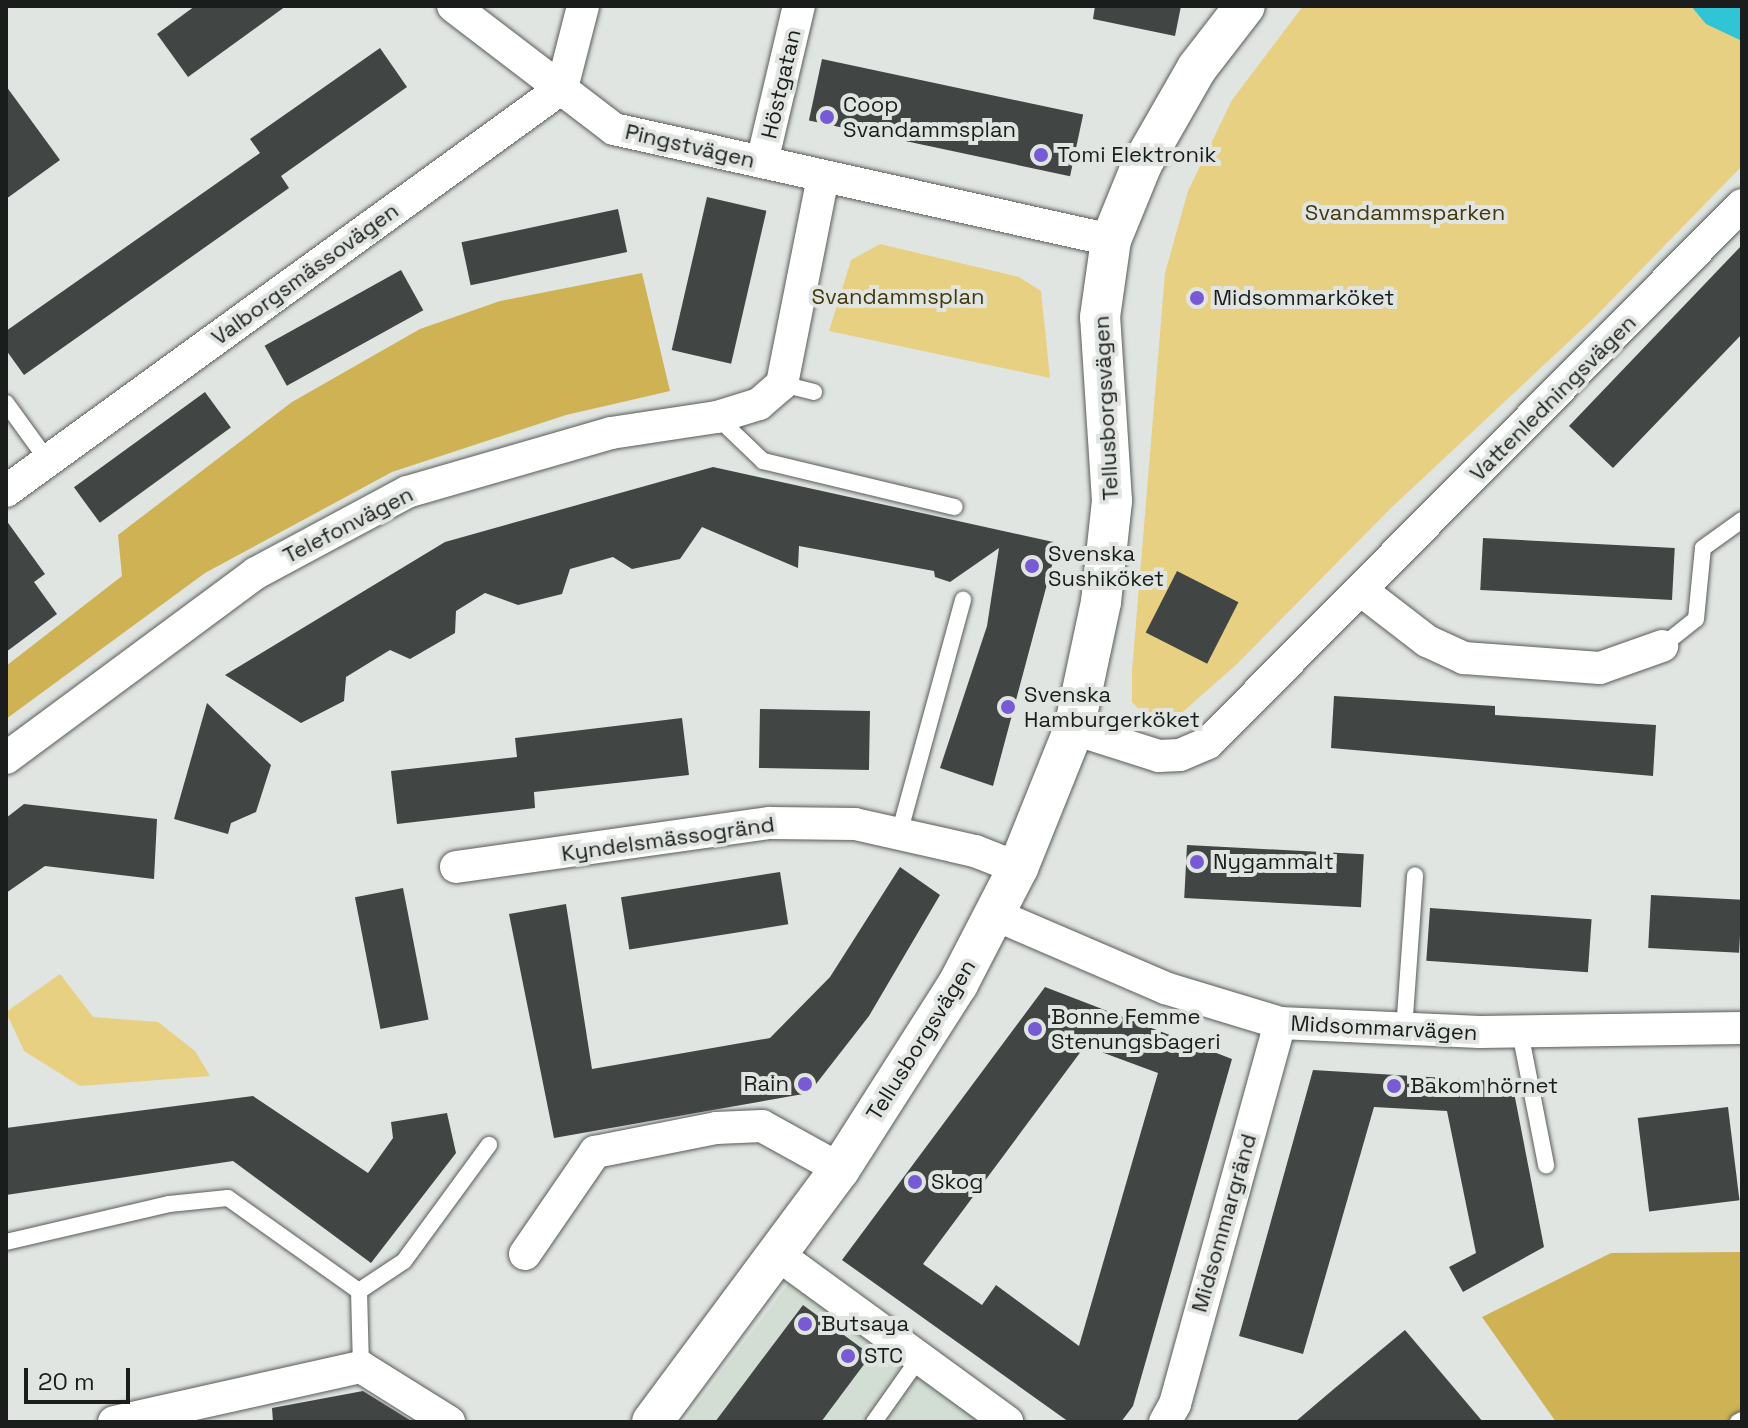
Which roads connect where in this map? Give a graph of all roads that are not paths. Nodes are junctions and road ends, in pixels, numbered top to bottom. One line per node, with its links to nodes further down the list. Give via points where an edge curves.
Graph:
1 (453, 6): 5 (street, Pingstvägen)
2 (583, 6): 5 (street)
3 (799, 6): 6 (street, Höstgatan)
4 (1245, 6): 9 (street, Tellusborgsvägen, via 1197,68 1149,151)
5 (562, 88): 6 (street, Pingstvägen, via 614,129); 14 (street, Valborgsmässovägen)
6 (762, 162): 7 (street, Pingstvägen)
7 (823, 177): 9 (street); 10 (street)
8 (1742, 205): 18 (street, Vattenledningsvägen)
9 (1111, 240): 21 (street, Tellusborgsvägen, via 1100,317 1112,501 1101,602)
10 (782, 384): 11 (lane); 13 (street, Telefonvägen, via 759,404)
11 (814, 392)
12 (6, 403): 14 (lane)
13 (717, 417): 16 (lane, via 763,461); 22 (street, Telefonvägen, via 611,433 407,492 256,573)
14 (48, 461): 15 (street, Valborgsmässovägen)
15 (6, 491)
16 (955, 507)
17 (1742, 520): 20 (lane, via 1703,548 1696,619)
18 (1362, 591): 20 (street, via 1427,641 1464,658 1600,668); 21 (street, Vattenledningsvägen, via 1208,743 1180,755 1159,756)
19 (963, 600): 23 (lane)
20 (1662, 646)
21 (1074, 729): 25 (street, Tellusborgsvägen)
22 (6, 758)
23 (899, 834): 24 (street, Kyndelsmässogränd, via 855,824 770,823); 25 (street, Kyndelsmässogränd, via 975,851)
24 (456, 867)
25 (1018, 868): 27 (street, Tellusborgsvägen)
26 (1415, 875): 30 (lane)
27 (998, 916): 28 (street, Midsommarvägen, via 1165,988); 34 (street, Tellusborgsvägen)
28 (1280, 1023): 30 (street, Midsommarvägen); 46 (street, Midsommargränd, via 1175,1404)
29 (1742, 1028): 31 (street, Midsommarvägen)
30 (1404, 1030): 31 (street, Midsommarvägen)
31 (1520, 1032): 33 (lane)
32 (489, 1145): 38 (lane, via 404,1261)
33 (1546, 1165)
34 (840, 1169): 36 (street, via 762,1126 716,1128 595,1152); 37 (street, Tellusborgsvägen)
35 (6, 1242): 38 (lane, via 169,1204 228,1198)
36 (525, 1254)
37 (777, 1254): 39 (street); 44 (street, Tellusborgsvägen)
38 (359, 1291): 40 (lane)
39 (920, 1357): 41 (street); 45 (lane)
40 (361, 1367): 42 (street); 43 (street)
41 (996, 1419)
42 (114, 1422)
43 (449, 1422)
44 (652, 1422)
45 (874, 1422)
46 (1165, 1422)

